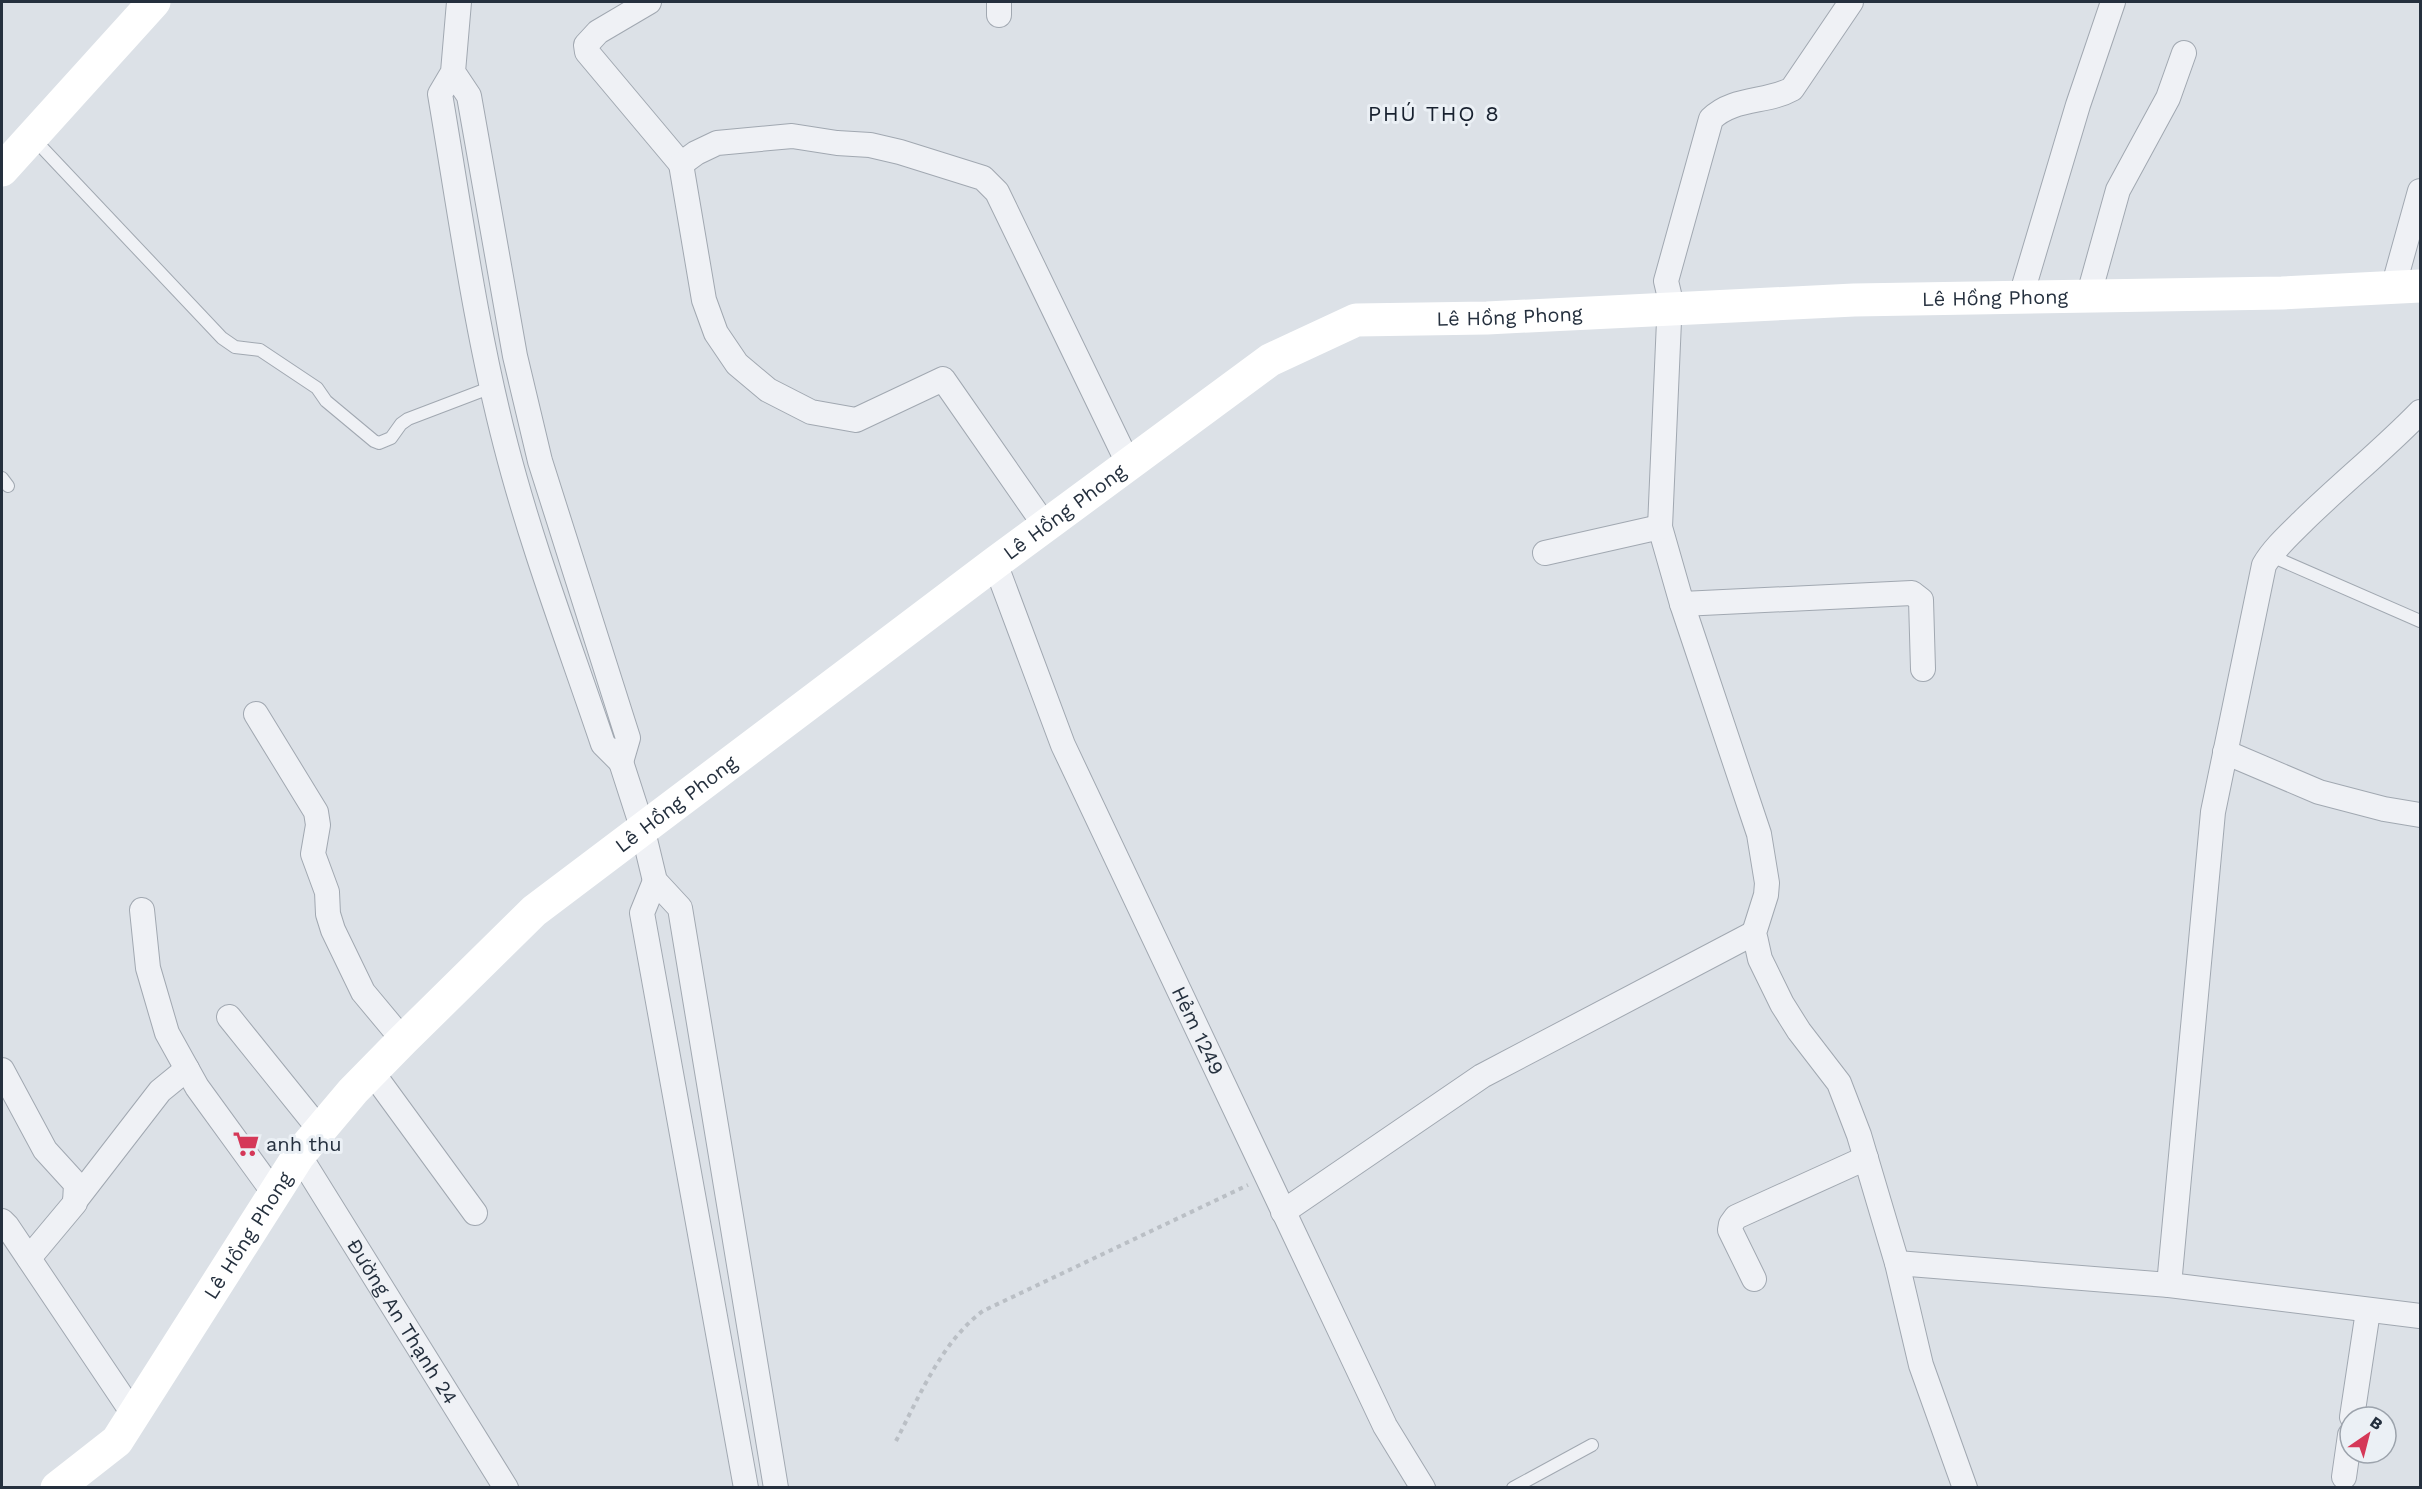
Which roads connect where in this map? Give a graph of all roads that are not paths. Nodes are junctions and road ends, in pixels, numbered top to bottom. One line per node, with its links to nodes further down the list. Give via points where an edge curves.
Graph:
1 (154, 2): 8 (street)
2 (459, 2): 7 (street)
3 (649, 2): 9 (street, via 598,32 586,45 587,52)
4 (1851, 2): 15 (street, via 1792,89 1729,106 1712,119 1670,263 1666,281)
5 (2113, 2): 14 (street)
6 (2184, 53): 13 (street, via 2168,98 2118,190)
7 (453, 72): 16 (street, via 469,96); 17 (street, via 440,94)
8 (33, 138): 10 (street); 17 (lane, via 222,338 235,347 260,350 317,388 326,402 374,441 387,441 408,419)
9 (681, 164): 19 (street, via 717,143 792,136 870,145 983,178 997,192); 20 (street, via 704,300 716,333 737,364 768,390 811,412 856,420 943,379)
10 (2, 170)
11 (2421, 191): 12 (street)
12 (2407, 287): 13 (street, Lê Hồng Phong, via 2282,293)
13 (2089, 294): 14 (street, Lê Hồng Phong)
14 (2021, 296): 15 (street, Lê Hồng Phong)
15 (1668, 310): 19 (street, Lê Hồng Phong, via 1356,320 1270,360); 21 (street)
16 (520, 378): 17 (street); 30 (street, via 540,461 628,738)
17 (492, 387): 30 (street, via 532,535 603,744)
18 (2421, 412): 23 (street)
19 (1130, 465): 20 (street, Lê Hồng Phong)
20 (1046, 527): 24 (street, Lê Hồng Phong)
21 (1660, 527): 22 (street); 25 (street)
22 (1545, 553)
23 (2270, 555): 26 (lane); 29 (street, via 2264,565)
24 (995, 563): 32 (street, Lê Hồng Phong); 46 (street, Hẻm 1249, via 1063,745)
25 (1682, 604): 27 (street, via 1912,593 1921,600); 35 (street, via 1759,834 1767,883)
26 (2421, 621)
27 (1923, 669)
28 (256, 714): 37 (street, via 316,812 313,854 327,892 333,930 363,992)
29 (2225, 752): 31 (street, via 2319,792); 54 (street, via 2213,812)
30 (621, 762): 32 (street)
31 (2421, 815)
32 (642, 827): 33 (street); 37 (street, Lê Hồng Phong, via 534,911)
33 (655, 881): 49 (street, via 680,908); 50 (street, via 642,913)
34 (142, 910): 38 (street, via 148,968 167,1033)
35 (1754, 933): 43 (street, via 1760,959 1782,1004 1839,1083); 46 (street, via 1482,1076)
36 (229, 1017): 41 (street)
37 (403, 1040): 40 (street, Lê Hồng Phong)
38 (187, 1068): 44 (street); 45 (street, via 136,1118)
39 (2, 1070): 45 (street, via 45,1150 76,1184)
40 (372, 1072): 41 (street, Lê Hồng Phong); 47 (street)
41 (320, 1130): 42 (street, Lê Hồng Phong)
42 (299, 1155): 44 (street, Lê Hồng Phong); 63 (street, Đường An Thạnh 24)
43 (1866, 1158): 52 (street); 53 (street, via 1736,1217 1730,1230)
44 (274, 1193): 58 (street, Lê Hồng Phong)
45 (75, 1201): 51 (street)
46 (1283, 1212): 66 (street, Hẻm 1249, via 1385,1426)
47 (475, 1213)
48 (4, 1226): 51 (street)
49 (736, 1245): 50 (street); 65 (street)
50 (704, 1253): 64 (street)
51 (29, 1258): 58 (street)
52 (1897, 1263): 54 (street); 68 (street, via 1921,1365)
53 (1754, 1279)
54 (2169, 1285): 55 (street)
55 (2368, 1311): 56 (street); 57 (street)
56 (2421, 1316)
57 (2354, 1405)
58 (134, 1415): 62 (street, Lê Hồng Phong, via 117,1441)
59 (1592, 1445): 67 (lane)
60 (2346, 1465): 61 (street)
61 (2344, 1477)
62 (57, 1488)
63 (506, 1488)
64 (747, 1488)
65 (776, 1488)
66 (1424, 1488)
67 (1513, 1488)
68 (1965, 1488)

